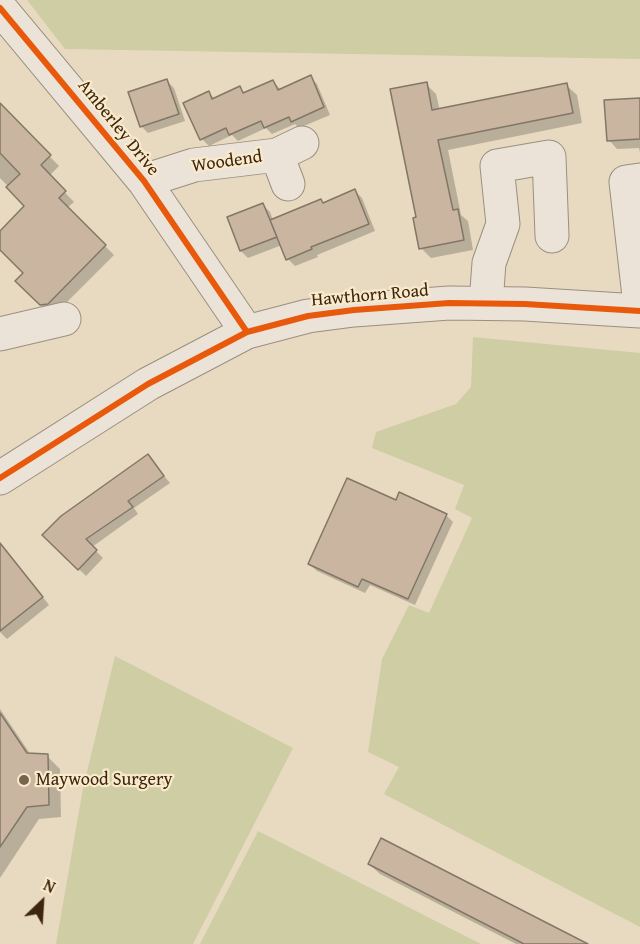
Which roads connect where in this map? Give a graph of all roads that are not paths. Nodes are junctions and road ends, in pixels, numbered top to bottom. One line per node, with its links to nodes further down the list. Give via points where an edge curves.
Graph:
1 (0, 8): 4 (street, Amberley Drive)
2 (289, 161): 4 (street, Woodend, via 194,165)
3 (640, 180): 7 (street, via 626,182)
4 (144, 181): 10 (street, Amberley Drive)
5 (552, 236): 6 (street, via 549,157 497,166 503,224 489,263)
6 (486, 303): 8 (street, Hawthorn Road); 10 (street, Hawthorn Road, via 354,310 308,316)
7 (640, 304)
8 (640, 311)
9 (64, 319): 11 (street)
10 (247, 332): 12 (street, Hawthorn Road, via 147,384)
11 (0, 334)
12 (0, 478)

